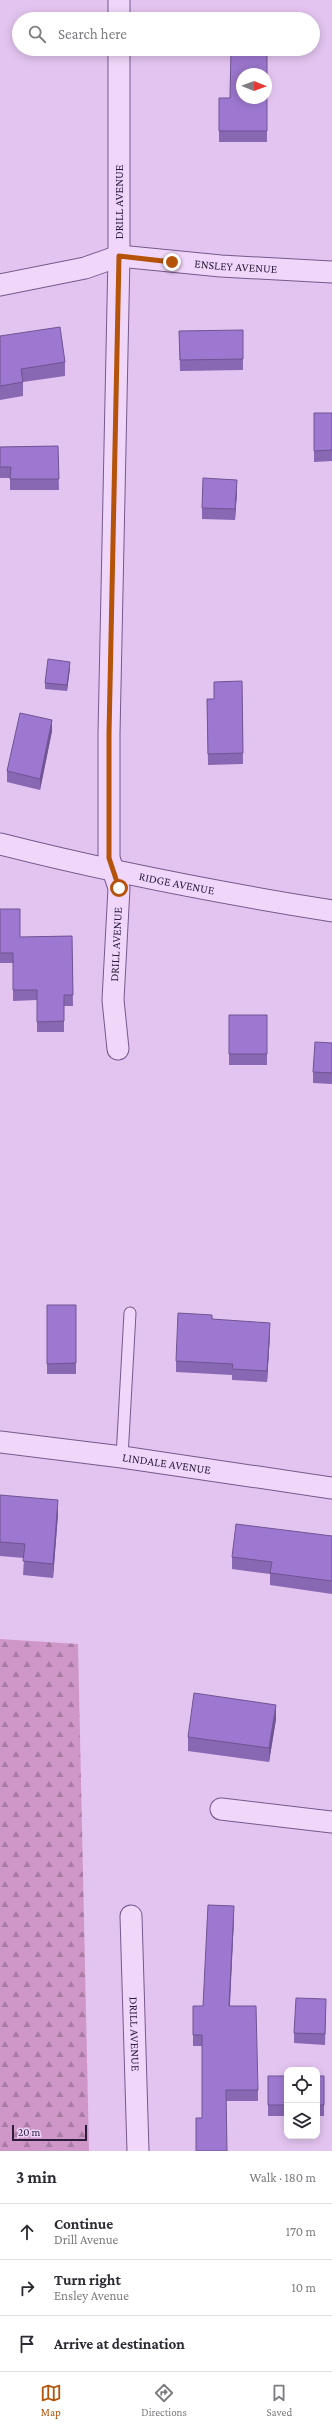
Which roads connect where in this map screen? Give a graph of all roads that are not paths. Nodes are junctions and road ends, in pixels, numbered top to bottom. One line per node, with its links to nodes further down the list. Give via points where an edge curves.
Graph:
1 (119, 0): 2 (street)
2 (119, 12)
3 (119, 56): 4 (street, DRILL AVENUE)
4 (119, 256): 5 (street, ENSLEY AVENUE, via 222,266); 6 (street, ENSLEY AVENUE, via 85,268); 8 (street, DRILL AVENUE, via 109,734 109,858)
5 (332, 272)
6 (0, 286)
7 (0, 844): 8 (street, RIDGE AVENUE)
8 (114, 871): 9 (street, RIDGE AVENUE); 10 (street, DRILL AVENUE, via 119,888 112,1000)
9 (332, 911)
10 (118, 1049)
11 (130, 1313): 13 (lane)
12 (0, 1442): 13 (street, LINDALE AVENUE)
13 (122, 1457): 14 (street, LINDALE AVENUE)
14 (332, 1488)
15 (221, 1808): 16 (street)
16 (332, 1822)
17 (131, 1916): 18 (street, DRILL AVENUE)
18 (138, 2151)

